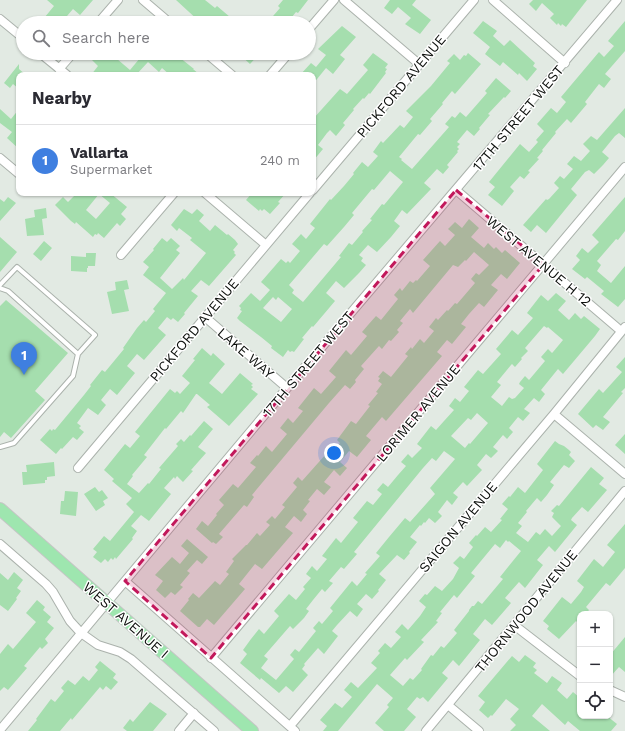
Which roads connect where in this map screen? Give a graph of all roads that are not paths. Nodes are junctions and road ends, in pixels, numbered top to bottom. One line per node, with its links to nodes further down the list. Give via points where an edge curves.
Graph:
1 (118, 0): 8 (street)
2 (143, 0): 9 (street)
3 (334, 0): 11 (street)
4 (344, 0): 18 (street)
5 (474, 0): 18 (street, PICKFORD AVENUE)
6 (494, 0): 17 (street)
7 (617, 0): 17 (street, 17TH STREET WEST)
8 (104, 16)
9 (162, 16)
10 (0, 19): 12 (street)
11 (316, 21)
12 (16, 32)
13 (48, 60): 19 (street)
14 (67, 60): 19 (street)
15 (214, 60): 21 (street)
16 (283, 60): 22 (street)
17 (565, 63): 27 (street, 17TH STREET WEST)
18 (420, 64): 26 (street, PICKFORD AVENUE)
19 (59, 69): 20 (street)
20 (62, 72)
21 (228, 72)
22 (273, 72)
23 (0, 158): 25 (street)
24 (625, 168): 33 (street, LORIMER AVENUE)
25 (16, 171)
26 (316, 186)
27 (456, 190): 33 (street, WEST AVENUE H 12); 39 (street, 17TH STREET WEST)
28 (171, 196): 32 (street)
29 (209, 196): 31 (street)
30 (307, 196): 31 (street, PICKFORD AVENUE)
31 (266, 245): 36 (street, PICKFORD AVENUE)
32 (121, 255)
33 (544, 264): 37 (street, WEST AVENUE H 12); 51 (street, LORIMER AVENUE)
34 (0, 285): 38 (lane, via 16,267 94,335)
35 (0, 288): 38 (lane, via 8,291)
36 (205, 317): 39 (street, LAKE WAY); 42 (street, PICKFORD AVENUE)
37 (623, 329): 40 (street, SAIGON AVENUE)
38 (78, 354): 41 (lane, via 73,376 14,443)
39 (287, 388): 47 (street, 17TH STREET WEST)
40 (554, 414): 43 (street); 57 (street, SAIGON AVENUE)
41 (0, 447)
42 (78, 468)
43 (625, 474)
44 (625, 491): 49 (street, THORNWOOD AVENUE)
45 (0, 509): 48 (main road, WEST AVENUE I)
46 (0, 544): 50 (street, via 46,584)
47 (125, 581): 48 (street, 17TH STREET WEST); 51 (street)
48 (107, 603): 50 (street, 17TH STREET WEST); 61 (main road, WEST AVENUE I)
49 (514, 626): 52 (street); 55 (street, THORNWOOD AVENUE)
50 (81, 633): 56 (street, via 98,645 120,652 131,659); 58 (street, 17TH STREET WEST)
51 (211, 658): 57 (street)
52 (577, 674)
53 (613, 691): 54 (street)
54 (625, 697)
55 (448, 705): 62 (street, THORNWOOD AVENUE); 63 (street)
56 (194, 714): 59 (street); 60 (street)
57 (293, 729)
58 (0, 730)
59 (179, 731)
60 (214, 731)
61 (252, 731)
62 (426, 731)
63 (479, 731)

